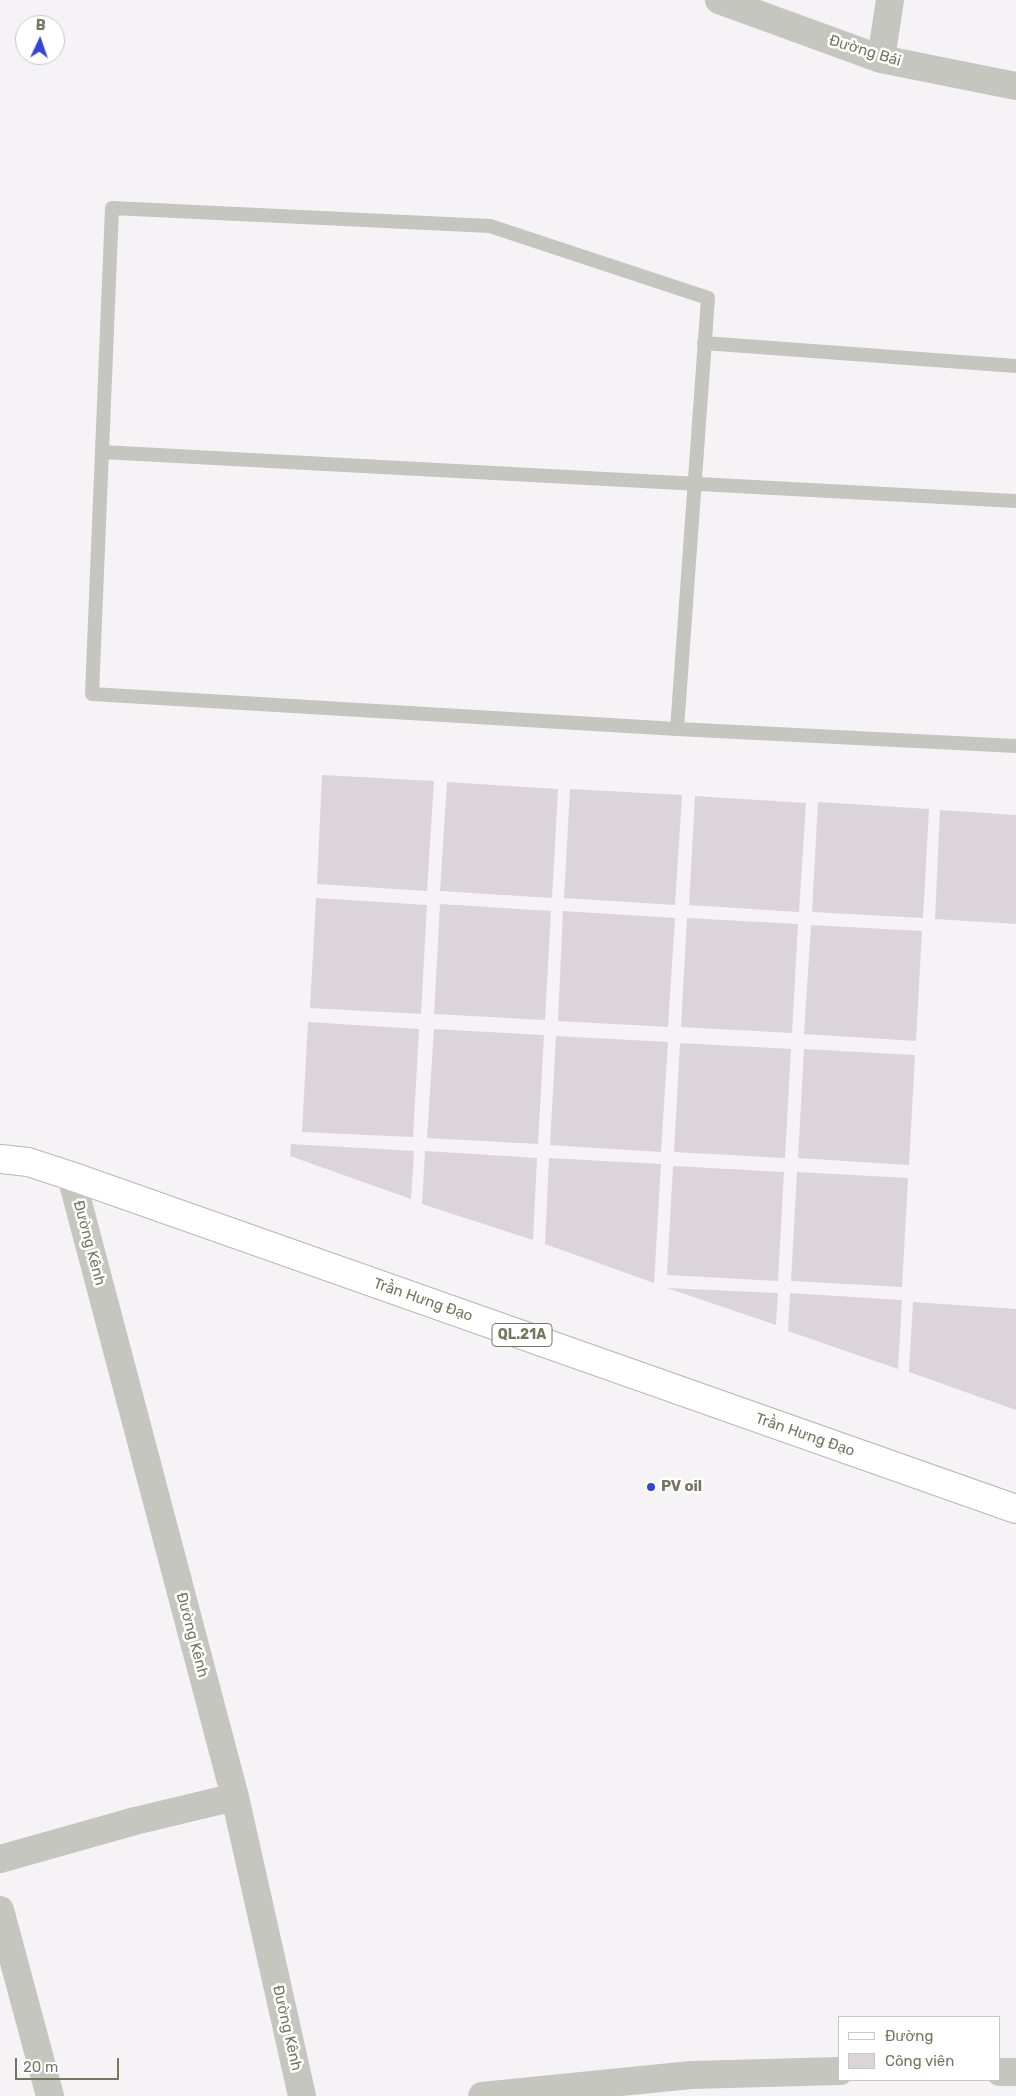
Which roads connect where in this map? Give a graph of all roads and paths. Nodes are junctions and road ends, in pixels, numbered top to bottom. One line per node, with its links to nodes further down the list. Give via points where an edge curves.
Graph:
1 (719, 0): 3 (street, Đường Bái)
2 (890, 0): 3 (street)
3 (881, 59): 4 (street, Đường Bái)
4 (1016, 86)
5 (704, 343): 6 (lane); 7 (lane, via 708,298 490,226 112,208); 8 (lane)
6 (1016, 366)
7 (102, 452): 8 (lane); 10 (lane, via 92,694)
8 (695, 483): 9 (lane); 10 (lane)
9 (1016, 501)
10 (678, 729): 11 (lane)
11 (1016, 746)
12 (0, 1145): 14 (main road)
13 (0, 1159): 14 (main road)
14 (28, 1162): 15 (main road, Trần Hưng Đạo / QL.21A)
15 (71, 1176): 16 (main road, Trần Hưng Đạo / QL.21A); 17 (street, Đường Kênh)
16 (1016, 1509)
17 (235, 1798): 18 (street, via 135,1821); 24 (street, Đường Kênh)
18 (0, 1859)
19 (0, 1910): 23 (street)
20 (838, 2071): 25 (street, via 690,2075)
21 (1001, 2072): 22 (street)
22 (1016, 2072)
23 (50, 2096)
24 (302, 2096)
25 (482, 2096)

